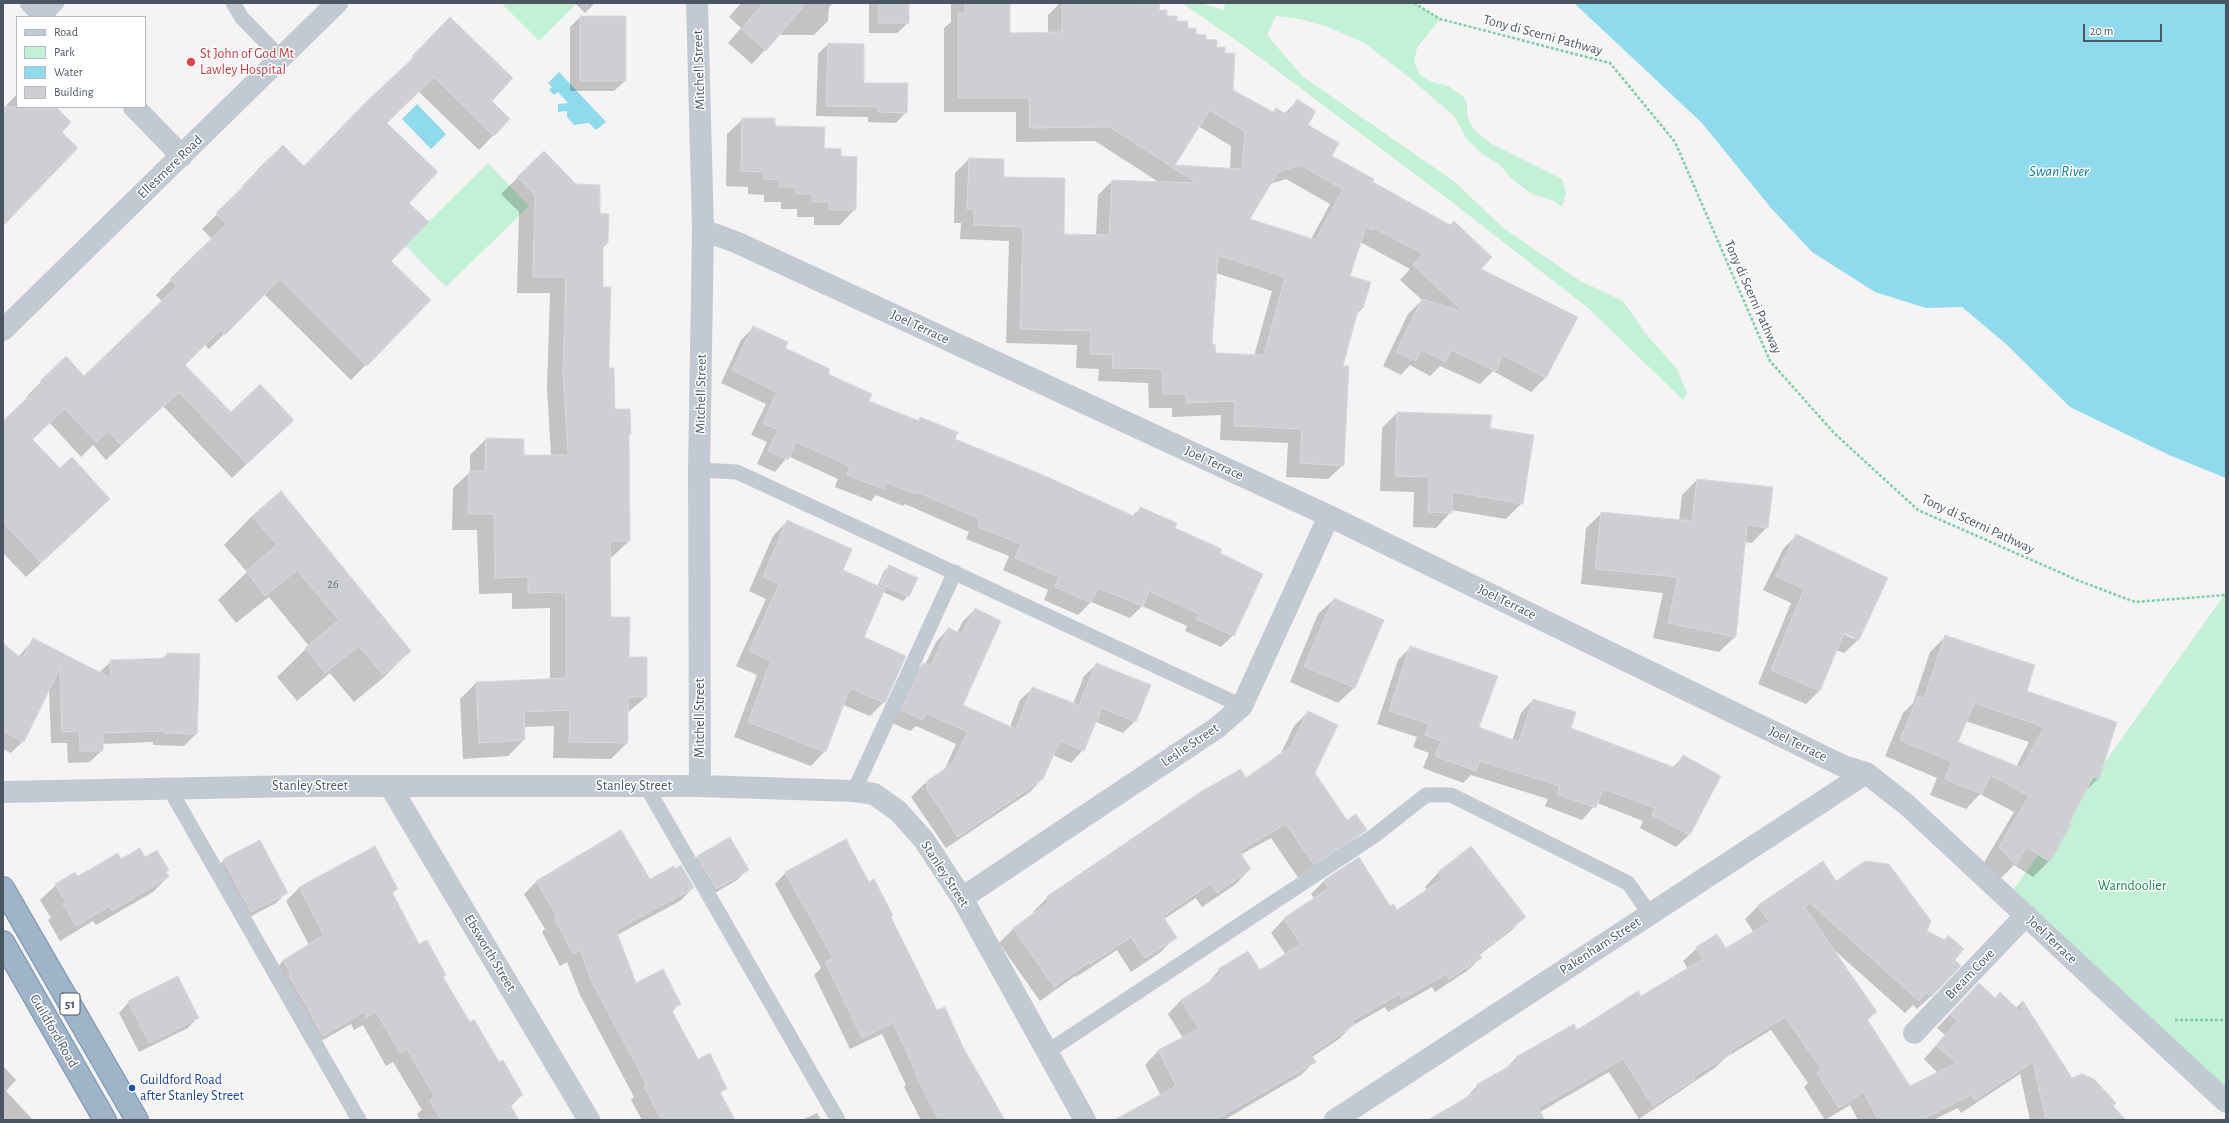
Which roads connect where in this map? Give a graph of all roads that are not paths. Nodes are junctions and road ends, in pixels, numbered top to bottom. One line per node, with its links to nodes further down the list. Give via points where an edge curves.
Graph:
1 (233, 3): 4 (lane, via 242,18)
2 (337, 3): 4 (street, Ellesmere Road)
3 (697, 3): 7 (street, Mitchell Street)
4 (281, 58): 6 (street, Ellesmere Road)
5 (135, 108): 6 (street)
6 (182, 156): 8 (street, Ellesmere Road)
7 (703, 230): 9 (street, Mitchell Street); 10 (street, Joel Terrace, via 738,243)
8 (3, 330)
9 (700, 470): 11 (lane, via 737,472); 16 (street, Mitchell Street)
10 (1329, 516): 12 (street, Leslie Street); 13 (street, Joel Terrace, via 1843,766)
11 (955, 572): 12 (lane); 18 (lane)
12 (1242, 706): 21 (street, Leslie Street, via 1218,727)
13 (1866, 773): 22 (street, Pakenham Street); 23 (street, Joel Terrace, via 1907,805)
14 (390, 786): 15 (street, Stanley Street); 17 (street, Stanley Street); 31 (street, Ebsworth Street)
15 (646, 786): 16 (street, Stanley Street); 32 (lane)
16 (700, 786): 18 (street, Stanley Street)
17 (169, 788): 19 (street, Stanley Street); 30 (lane)
18 (854, 791): 21 (street, Stanley Street, via 874,794 898,811 924,840)
19 (3, 792)
20 (3, 888): 29 (highway, Guildford Road / 51)
21 (962, 898): 26 (street, Stanley Street)
22 (1650, 914): 26 (lane, via 1628,883 1451,795 1426,795 1374,836); 34 (street, Pakenham Street)
23 (2026, 915): 25 (street, Bream Cove); 27 (street, Joel Terrace)
24 (3, 942): 28 (highway, Guildford Road / 51)
25 (1914, 1032)
26 (1047, 1052): 33 (street, Stanley Street)
27 (2226, 1102)
28 (105, 1120)
29 (137, 1120)
30 (359, 1120)
31 (589, 1120)
32 (838, 1120)
33 (1085, 1120)
34 (1335, 1120)

